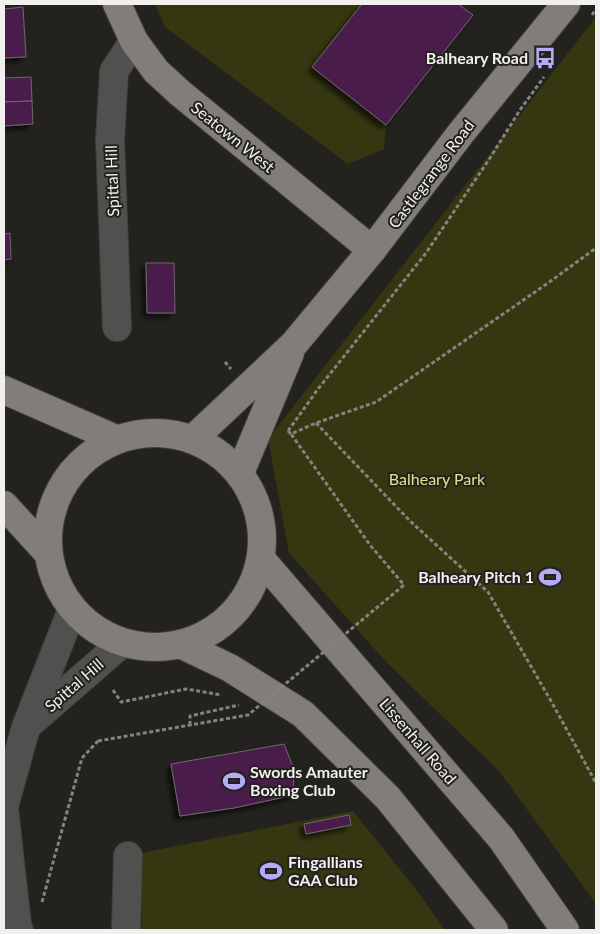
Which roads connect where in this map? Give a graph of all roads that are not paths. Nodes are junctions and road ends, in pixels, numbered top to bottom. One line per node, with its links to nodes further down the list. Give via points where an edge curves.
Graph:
1 (117, 4): 3 (main road, Seatown West)
2 (566, 4): 4 (main road, Castlegrange Road)
3 (134, 41): 4 (main road, Seatown West, via 156,71 180,93); 5 (street, Spittal Hill, via 114,71 110,140)
4 (372, 250): 6 (main road, Castlegrange Road)
5 (117, 327)
6 (294, 344): 9 (main road, Castlegrange Road); 10 (main road, Castlegrange Road)
7 (4, 390): 8 (main road)
8 (116, 439): 9 (main road, via 142,433 168,433); 12 (main road, via 86,457 62,484 49,518)
9 (193, 439): 10 (main road, via 218,453)
10 (240, 473): 13 (main road, via 254,499 262,529)
11 (4, 505): 12 (main road)
12 (48, 554): 14 (main road, via 56,584)
13 (261, 559): 16 (main road, via 251,588 233,614 209,633); 23 (main road, Lissenhall Road, via 501,838)
14 (72, 610): 15 (main road, via 92,628); 17 (street, Spittal Hill)
15 (122, 643): 16 (main road, via 151,648); 17 (street, Spittal Hill)
16 (180, 644): 22 (main road, via 230,668 303,714 388,798)
17 (26, 727): 18 (street, Spittal Hill)
18 (4, 807): 20 (street, Spittal Hill)
19 (128, 856): 21 (street)
20 (18, 927)
21 (126, 930)
22 (494, 930)
23 (565, 930)

